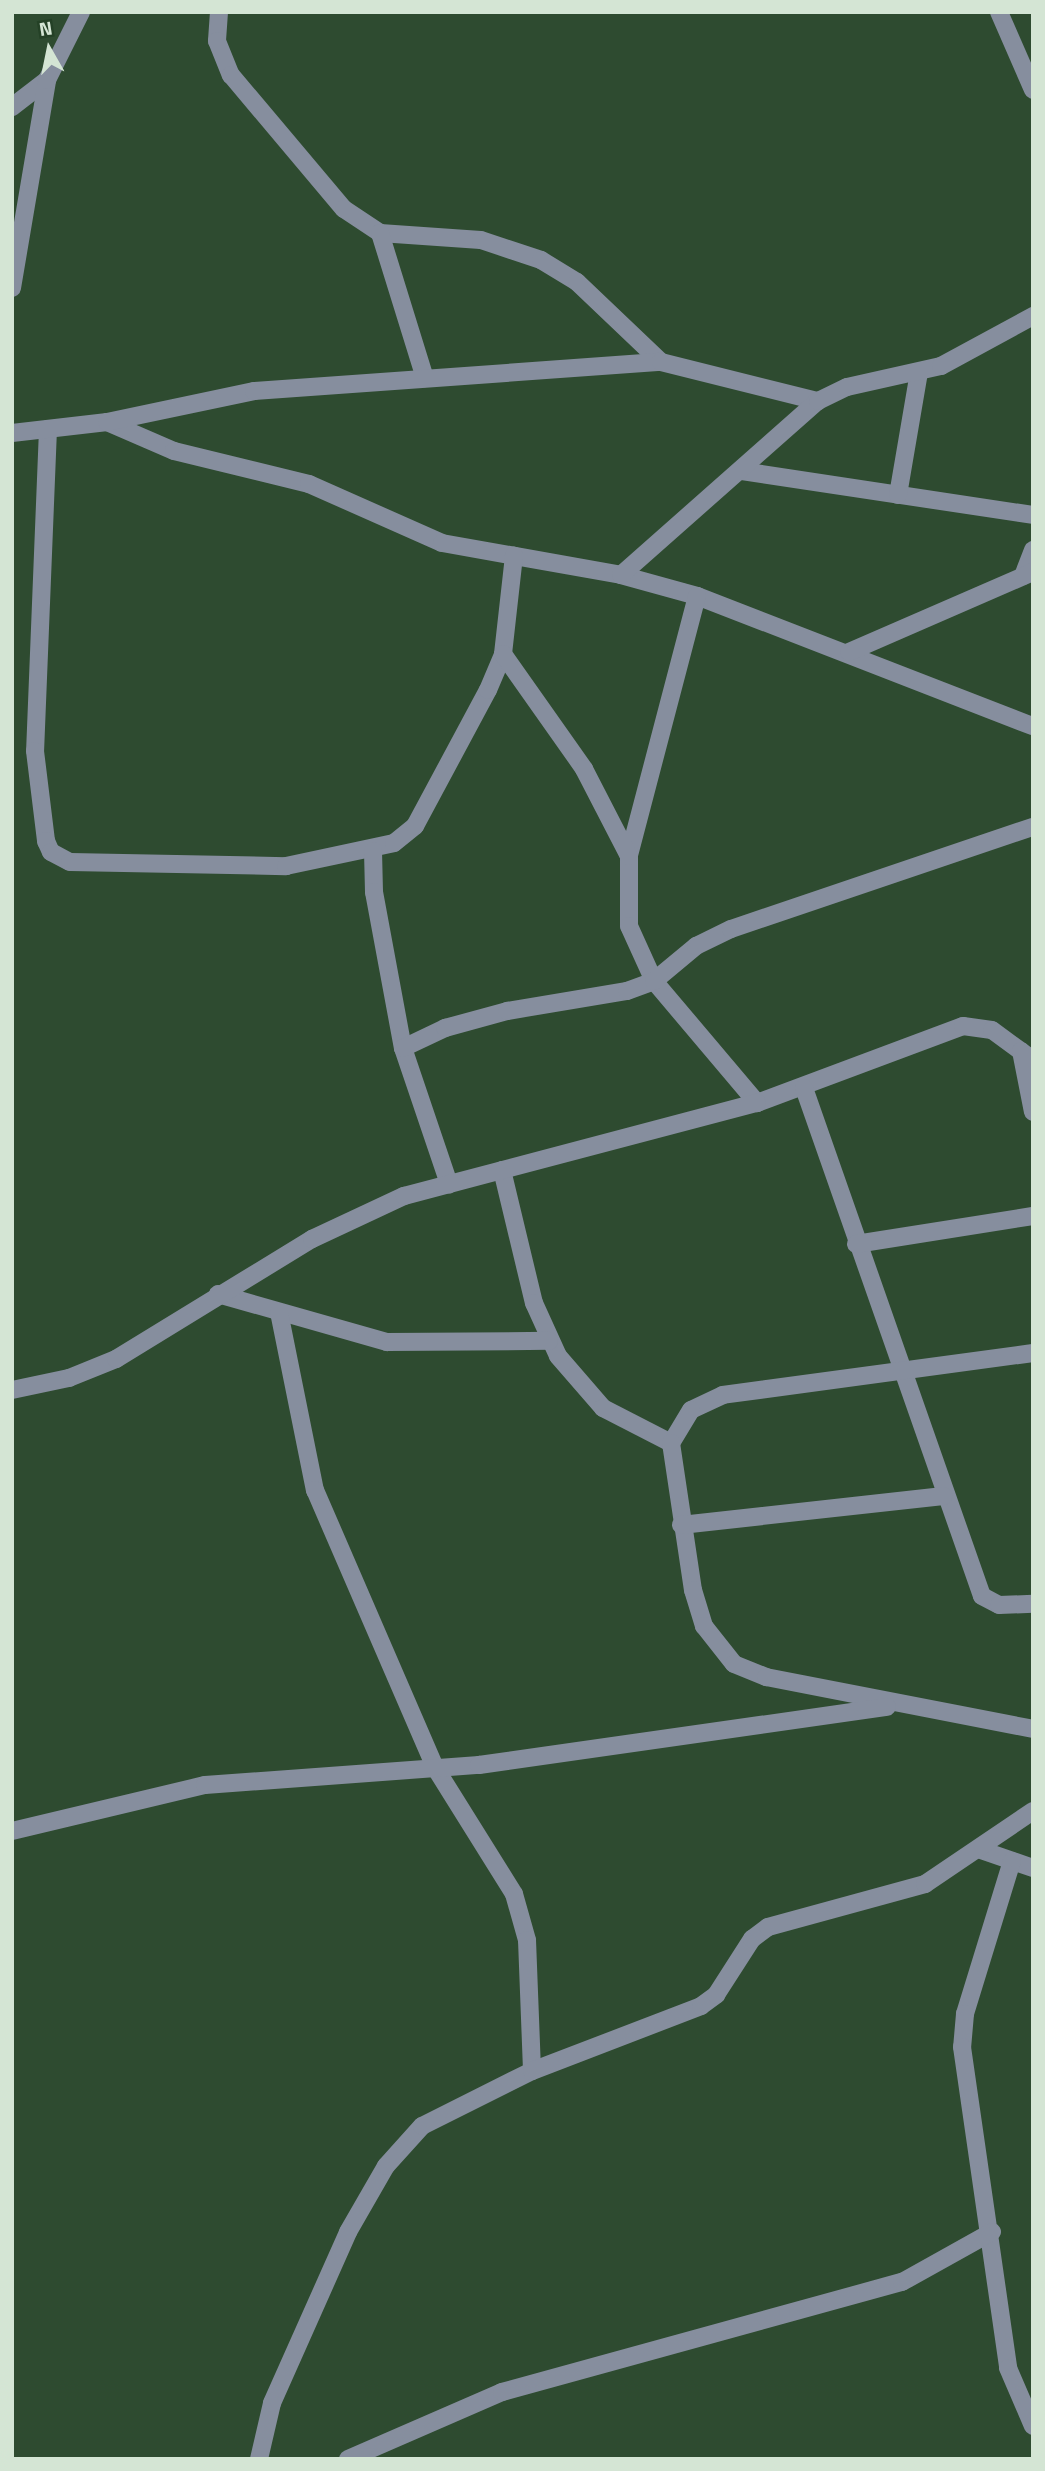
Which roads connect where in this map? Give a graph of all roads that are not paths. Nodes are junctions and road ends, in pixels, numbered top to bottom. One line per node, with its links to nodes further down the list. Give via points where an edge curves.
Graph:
1 (80, 12): 4 (street)
2 (219, 12): 7 (street, via 217,41 230,75 344,209)
3 (999, 12): 5 (street)
4 (47, 80): 6 (street); 8 (street)
5 (1033, 90)
6 (12, 107)
7 (380, 233): 10 (street, via 481,240 541,260 577,282); 12 (street)
8 (12, 288)
9 (1033, 316): 11 (street, via 941,366)
10 (661, 362): 12 (street); 13 (street)
11 (919, 372): 13 (street, via 847,387); 18 (street)
12 (425, 378): 14 (street, via 254,391)
13 (818, 401): 17 (street)
14 (107, 422): 15 (street); 21 (street, via 174,451 309,484 442,543)
15 (48, 429): 16 (street); 29 (street, via 33,690 51,852 70,862 229,867)
16 (12, 433)
17 (742, 471): 18 (street); 23 (street)
18 (898, 495): 19 (street)
19 (1033, 514)
20 (1033, 550): 22 (street)
21 (513, 556): 23 (street); 26 (street)
22 (1028, 574): 25 (street)
23 (621, 575): 24 (street)
24 (697, 596): 25 (street); 30 (street)
25 (849, 652): 27 (street)
26 (503, 654): 29 (street, via 415,826); 30 (street, via 584,769)
27 (1033, 726)
28 (1033, 827): 31 (street, via 731,929 696,946)
29 (373, 850): 32 (street, via 373,892)
30 (629, 856): 31 (street, via 629,926)
31 (654, 981): 32 (street, via 445,1028); 35 (street)
32 (403, 1048): 38 (street)
33 (1027, 1056): 34 (street, via 992,1030 963,1026); 36 (street)
34 (804, 1088): 35 (street); 40 (street)
35 (757, 1102): 37 (street)
36 (1033, 1112)
37 (502, 1170): 38 (street); 43 (street)
38 (449, 1184): 41 (street, via 404,1196 312,1239)
39 (1033, 1216): 40 (street)
40 (856, 1244): 45 (street)
41 (218, 1294): 42 (street); 46 (street, via 116,1359 69,1378)
42 (279, 1312): 43 (street, via 387,1342); 53 (street, via 315,1490)
43 (549, 1341): 47 (street, via 579,1387 603,1408)
44 (1033, 1353): 45 (street)
45 (902, 1370): 47 (street, via 723,1395 691,1410); 48 (street)
46 (12, 1390)
47 (671, 1443): 49 (street)
48 (943, 1496): 49 (street); 50 (street, via 982,1596 988,1603)
49 (681, 1525): 51 (street, via 704,1626 734,1664 766,1677)
50 (1033, 1604)
51 (903, 1704): 52 (street); 53 (street)
52 (1033, 1729)
53 (436, 1769): 55 (street, via 205,1785); 59 (street, via 514,1894 522,1919)
54 (1033, 1811): 56 (street)
55 (12, 1831)
56 (981, 1850): 57 (street); 59 (street, via 891,1898 768,1927 752,1939 716,1995 701,2006)
57 (1012, 1861): 58 (street); 60 (street, via 965,2014 962,2047)
58 (1033, 1868)
59 (532, 2071): 62 (street, via 422,2126 386,2166 348,2232 272,2403)
60 (992, 2232): 61 (street, via 1008,2368); 63 (street, via 902,2282 502,2392)
61 (1033, 2426)
62 (259, 2459)
63 (348, 2459)

